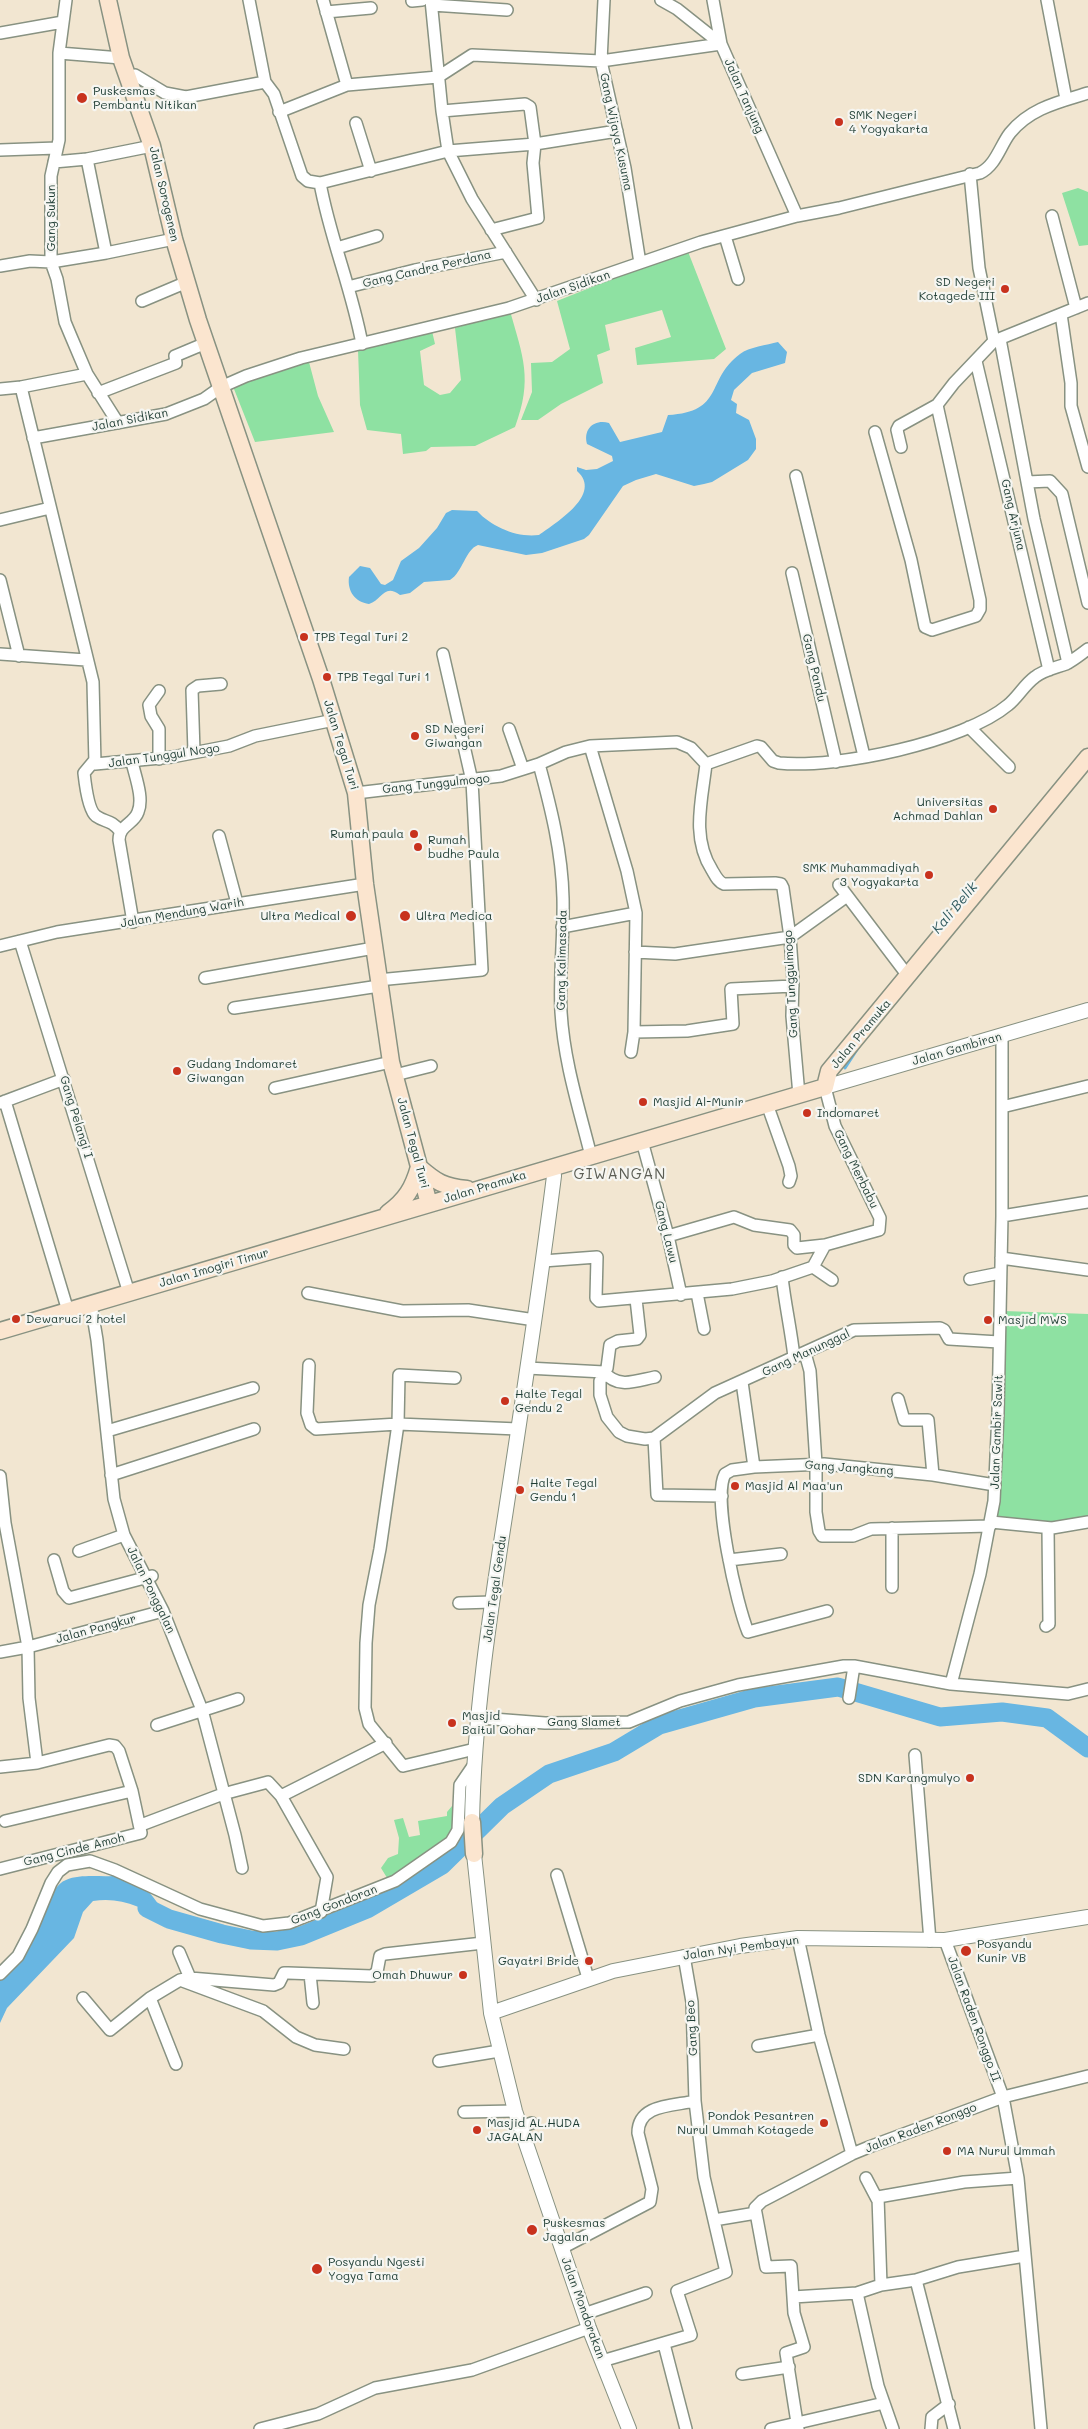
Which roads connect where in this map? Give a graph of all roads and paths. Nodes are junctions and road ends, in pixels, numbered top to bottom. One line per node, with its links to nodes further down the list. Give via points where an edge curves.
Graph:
1 (66, 0): 13 (street, Gang Sukun)
2 (108, 0): 17 (main road, Jalan Sorogenen)
3 (250, 0): 21 (street)
4 (323, 0): 12 (street)
5 (604, 0): 18 (street, Gang Wijaya Kusuma)
6 (661, 0): 15 (street, Jalan Tanjung)
7 (714, 0): 15 (street)
8 (1047, 0): 24 (street)
9 (424, 2): 11 (street); 20 (street)
10 (371, 8): 12 (street)
11 (506, 10)
12 (326, 12): 22 (street)
13 (63, 22): 14 (street); 16 (street, Gang Sukun)
14 (0, 33)
15 (721, 44): 18 (street); 39 (street, Jalan Tanjung)
16 (59, 53): 17 (street); 31 (street, Gang Sukun)
17 (121, 58): 19 (main road, Jalan Sorogenen)
18 (601, 61): 20 (street, via 472,55); 28 (street, Gang Wijaya Kusuma)
19 (128, 77): 21 (street, via 135,75 165,93 186,97); 30 (main road, Jalan Sorogenen)
20 (438, 77): 22 (street); 25 (street)
21 (265, 82): 26 (street, via 274,94)
22 (347, 85): 26 (street)
23 (1088, 93): 24 (street, Jalan Sidikan)
24 (1066, 99): 37 (street, Jalan Sidikan, via 1032,112 1009,134 989,167)
25 (442, 111): 29 (street, via 527,104 531,110); 33 (street)
26 (279, 112): 38 (street, via 302,176)
27 (356, 123): 36 (street)
28 (617, 131): 29 (street); 49 (street, Gang Wijaya Kusuma, via 620,169)
29 (535, 144): 33 (street); 41 (street, via 533,163 538,218)
30 (152, 146): 34 (street); 44 (main road, Jalan Sorogenen)
31 (57, 148): 32 (street); 35 (street, Gang Sukun)
32 (0, 150)
33 (448, 151): 36 (street); 41 (street)
34 (87, 159): 35 (street); 47 (street)
35 (54, 162): 48 (street, Gang Sukun, via 51,176)
36 (371, 171): 38 (street)
37 (970, 174): 39 (street, Jalan Sidikan); 58 (street, via 979,268)
38 (320, 183): 45 (street)
39 (797, 216): 43 (street, Jalan Sidikan)
40 (1052, 216): 56 (street)
41 (491, 230): 46 (street)
42 (378, 236): 45 (street)
43 (725, 236): 49 (street, Jalan Sidikan); 51 (street)
44 (174, 239): 47 (street); 52 (main road, Jalan Sorogenen)
45 (337, 248): 53 (street)
46 (506, 252): 53 (street, Gang Candra Perdana); 54 (street)
47 (106, 253): 48 (street)
48 (52, 262): 50 (street, via 30,261); 62 (street, Gang Sukun, via 65,322)
49 (640, 263): 54 (street, Jalan Sidikan)
50 (0, 266)
51 (738, 279)
52 (187, 282): 55 (street); 59 (main road, Jalan Sorogenen)
53 (348, 287): 60 (street)
54 (536, 300): 60 (street, Jalan Sidikan)
55 (142, 301)
56 (1084, 306): 57 (street)
57 (1061, 314): 58 (street); 72 (street, via 1071,406)
58 (997, 340): 61 (street); 74 (street)
59 (206, 343): 63 (main road, Jalan Sorogenen); 66 (street, via 175,356 176,363)
60 (362, 344): 63 (street, Jalan Sidikan, via 301,358)
61 (976, 361): 67 (street); 86 (street, Gang Arjuna)
62 (87, 374): 65 (street); 66 (street, Gang Sukun)
63 (221, 387): 68 (street, Jalan Sidikan, via 204,399 166,414); 89 (main road, Jalan Tegal Turi)
64 (0, 388): 65 (street)
65 (21, 388): 70 (street, Jalan Tunggul Nogo)
66 (98, 393): 68 (street, Gang Sukun)
67 (937, 405): 69 (street, via 980,600 976,616 932,630 925,627 911,560); 71 (street, via 899,426)
68 (118, 423): 70 (street, Jalan Sidikan)
69 (875, 432)
70 (33, 438): 75 (street, Jalan Tunggul Nogo)
71 (901, 447)
72 (1088, 467)
73 (796, 476): 94 (street)
74 (1027, 482): 79 (street, via 1050,481 1062,494); 85 (street)
75 (50, 508): 76 (street); 84 (street, Jalan Tunggul Nogo)
76 (0, 520)
77 (792, 573): 99 (street, Gang Pandu)
78 (0, 580): 83 (street)
79 (1088, 603)
80 (1088, 649): 85 (street)
81 (0, 654): 83 (street)
82 (442, 654): 104 (street)
83 (19, 656): 84 (street)
84 (86, 660): 97 (street, Jalan Tunggul Nogo, via 94,686)
85 (1068, 663): 86 (street)
86 (1049, 670): 90 (street, via 1020,690 1010,704)
87 (221, 684): 93 (street, via 198,686 192,690)
88 (159, 691): 96 (street, via 149,705 159,729)
89 (334, 720): 93 (street, Jalan Tunggul Nogo); 105 (main road, Jalan Tegal Turi)
90 (969, 727): 94 (street, via 897,751); 102 (street)
91 (509, 729): 103 (street)
92 (590, 746): 100 (street, Gang Tunggulmogo); 101 (street, Gang Tunggulmogo, via 677,742 690,748); 112 (street)
93 (194, 752): 96 (street, Jalan Tunggul Nogo)
94 (864, 756): 99 (street)
95 (1088, 757): 120 (main road, Jalan Pramuka)
96 (159, 759): 98 (street, Jalan Tunggul Nogo)
97 (94, 761): 98 (street, Jalan Tunggul Nogo, via 98,765); 106 (street, via 84,773 92,810)
98 (132, 762): 106 (street, via 140,807 135,817)
99 (836, 762): 101 (street, via 773,761 757,746)
100 (539, 764): 103 (street, Gang Tunggulmogo); 114 (street, Gang Kalimasada, via 557,835 563,888)
101 (706, 764): 115 (street, Gang Tunggulmogo, via 699,820 700,842 708,864 724,884 781,884)
102 (1008, 767)
103 (523, 769): 104 (street, Gang Tunggulmogo)
104 (472, 781): 105 (street, Gang Tunggulmogo); 122 (street, via 482,970)
105 (356, 793): 108 (main road, Jalan Tegal Turi)
106 (120, 831): 113 (street)
107 (219, 836): 111 (street)
108 (365, 884): 111 (street, Jalan Mendung Warih); 118 (main road, Jalan Tegal Turi)
109 (839, 886): 110 (street)
110 (847, 896): 115 (street); 120 (street)
111 (237, 903): 113 (street, Jalan Mendung Warih)
112 (636, 913): 114 (street); 119 (street)
113 (133, 922): 116 (street, Jalan Mendung Warih, via 56,932)
114 (562, 927): 140 (street, Gang Kalimasada, via 561,1012 564,1039 569,1076)
115 (790, 937): 119 (street, via 675,954); 123 (street, Gang Tunggulmogo)
116 (20, 941): 117 (street, Jalan Mendung Warih); 131 (street, Gang Pelangi I)
117 (0, 946)
118 (374, 948): 121 (street); 122 (main road, Jalan Tegal Turi)
119 (635, 952): 126 (street)
120 (908, 976): 133 (main road, Jalan Pramuka, via 829,1071)
121 (205, 978)
122 (379, 983): 124 (street); 130 (main road, Jalan Tegal Turi)
123 (793, 986): 126 (street, via 731,989 733,1024 687,1031); 135 (street, Gang Tunggulmogo, via 792,1016)
124 (234, 1008)
125 (1088, 1010): 127 (street, Jalan Gambiran)
126 (634, 1032): 128 (street)
127 (1002, 1036): 133 (street, Jalan Gambiran); 138 (street, Jalan Gambir Sawit)
128 (631, 1052)
129 (431, 1066): 130 (street)
130 (393, 1068): 134 (street); 141 (main road, Jalan Tegal Turi)
131 (64, 1079): 136 (street); 159 (street, Gang Pelangi I)
132 (1088, 1086): 138 (street)
133 (825, 1087): 135 (main road, Jalan Pramuka); 150 (street, Gang Merbabu, via 835,1126 880,1218 881,1227)
134 (275, 1088)
135 (800, 1095): 137 (main road, Jalan Pramuka)
136 (2, 1102): 165 (street)
137 (767, 1104): 139 (main road, Jalan Pramuka); 143 (street, via 789,1166)
138 (1002, 1107): 147 (street, Jalan Gambir Sawit)
139 (642, 1141): 140 (main road, Jalan Pramuka); 149 (street, Gang Lawu)
140 (591, 1156): 142 (main road, Jalan Pramuka)
141 (419, 1167): 144 (main road, via 448,1188); 146 (main road, Jalan Tegal Turi); 148 (main road, via 412,1189 400,1204)
142 (553, 1167): 144 (main road, Jalan Pramuka); 152 (street, Jalan Tegal Gendu)
143 (789, 1182)
144 (476, 1190): 146 (main road, Jalan Pramuka)
145 (1088, 1202): 147 (street)
146 (429, 1204): 148 (main road, Jalan Imogiri Timur)
147 (1002, 1216): 151 (street, Jalan Gambir Sawit)
148 (381, 1218): 159 (main road, Jalan Imogiri Timur)
149 (668, 1236): 150 (street, via 734,1217 754,1225 790,1230 797,1248); 162 (street, Gang Lawu)
150 (824, 1245): 153 (street)
151 (1000, 1258): 154 (street); 155 (street, Jalan Gambir Sawit)
152 (543, 1261): 163 (street, via 597,1257 596,1300); 166 (street, Jalan Tegal Gendu)
153 (813, 1267): 156 (street); 158 (street)
154 (1088, 1270)
155 (1000, 1273): 157 (street); 169 (street, Jalan Gambir Sawit)
156 (782, 1277): 161 (street, via 760,1284); 170 (street, via 785,1310)
157 (970, 1279)
158 (832, 1280)
159 (129, 1293): 164 (main road, Jalan Imogiri Timur)
160 (308, 1293): 166 (street, via 402,1311 468,1310)
161 (697, 1293): 162 (street); 167 (street)
162 (680, 1295): 163 (street)
163 (636, 1298): 173 (street, via 639,1338 610,1345)
164 (91, 1304): 165 (main road, Jalan Imogiri Timur); 182 (street, Jalan Ponggalan)
165 (68, 1311): 168 (main road, Jalan Imogiri Timur)
166 (534, 1320): 172 (street, Jalan Tegal Gendu)
167 (704, 1329)
168 (0, 1330)
169 (999, 1342): 170 (street, Gang Manunggal, via 949,1339 940,1328 874,1328 854,1330); 189 (street, Jalan Gambir Sawit)
170 (800, 1355): 176 (street, Gang Manunggal); 184 (street, via 810,1371)
171 (309, 1365): 179 (street, via 307,1412 313,1427)
172 (527, 1368): 173 (street); 181 (street, Jalan Tegal Gendu)
173 (604, 1372): 174 (street, via 617,1383); 183 (street, via 600,1395 612,1425 619,1432 636,1439)
174 (655, 1377)
175 (455, 1378): 179 (street, via 399,1375)
176 (742, 1382): 183 (street, Gang Manunggal, via 715,1393); 185 (street)
177 (253, 1388): 182 (street)
178 (898, 1399): 187 (street, via 904,1420 928,1420)
179 (398, 1424): 181 (street); 217 (street, via 369,1605 366,1643 365,1708 370,1724)
180 (254, 1429): 186 (street)
181 (518, 1429): 203 (street, Jalan Tegal Gendu)
182 (108, 1431): 186 (street, Jalan Ponggalan)
183 (654, 1438): 190 (street, via 657,1495)
184 (816, 1464): 185 (street, Gang Jangkang); 187 (street, Gang Jangkang); 193 (street, via 819,1534 826,1538 853,1536 863,1530)
185 (754, 1467): 190 (street, Gang Jangkang, via 725,1474)
186 (111, 1474): 195 (street, Jalan Ponggalan)
187 (933, 1474): 189 (street, Gang Jangkang)
188 (0, 1476): 207 (street, via 4,1523)
189 (995, 1485): 192 (street, Jalan Gambir Sawit)
190 (722, 1496): 199 (street)
191 (1088, 1522): 194 (street)
192 (991, 1524): 193 (street); 194 (street); 210 (street, Jalan Gambir Sawit)
193 (892, 1528): 201 (street)
194 (1048, 1528): 206 (street)
195 (124, 1535): 196 (street); 200 (street, Jalan Ponggalan)
196 (79, 1551)
197 (781, 1554): 199 (street)
198 (54, 1560): 200 (street, via 63,1591 69,1598)
199 (729, 1560): 205 (street, via 735,1593 749,1633)
200 (149, 1577): 204 (street, Jalan Ponggalan)
201 (892, 1587)
202 (459, 1602): 203 (street)
203 (492, 1602): 215 (street, Jalan Tegal Gendu)
204 (163, 1611): 207 (street, Jalan Pangkur); 214 (street, Jalan Ponggalan)
205 (827, 1611)
206 (1046, 1626)
207 (28, 1647): 208 (street, Jalan Pangkur); 220 (street, via 29,1698)
208 (0, 1652)
209 (855, 1667): 210 (street); 212 (street); 215 (street, Gang Slamet, via 799,1672 738,1685 680,1701 629,1722 545,1723)
210 (951, 1684): 211 (street, via 1068,1694)
211 (1088, 1689)
212 (849, 1697)
213 (238, 1699): 214 (street)
214 (202, 1710): 216 (street); 224 (street, Jalan Ponggalan)
215 (480, 1718): 218 (street, Jalan Tegal Gendu)
216 (157, 1725)
217 (386, 1743): 218 (street, via 403,1766); 225 (street)
218 (475, 1749): 221 (street, Jalan Tegal Gendu)
219 (915, 1755): 237 (street)
220 (37, 1764): 222 (street); 223 (street, via 115,1746)
221 (473, 1766): 227 (street, Jalan Tegal Gendu); 233 (street, Gang Gondoran, via 460,1785 458,1830 451,1842 395,1881)
222 (0, 1767)
223 (132, 1791): 226 (street); 228 (street)
224 (223, 1794): 225 (street, via 268,1782); 228 (street); 230 (street, Jalan Ponggalan)
225 (281, 1796): 233 (street, via 327,1877)
226 (5, 1822)
227 (472, 1822): 229 (main road, Jalan Tegal Gendu)
228 (141, 1825): 231 (street, Gang Cinde Amoh, via 141,1833)
229 (474, 1854): 238 (street, Jalan Tegal Gendu)
230 (242, 1868)
231 (0, 1869)
232 (556, 1875): 243 (street)
233 (321, 1912): 241 (street, Gang Gondoran, via 289,1923 263,1926 200,1909 90,1861 67,1866 58,1872 18,1956)
234 (1088, 1917): 236 (street, Jalan Nyi Pembayun)
235 (798, 1938): 237 (street, Jalan Nyi Pembayun); 240 (street, Jalan Nyi Pembayun); 249 (street, Jalan Raden Ronggo)
236 (945, 1940): 237 (street, Jalan Nyi Pembayun); 256 (street, Jalan Raden Ronggo II)
237 (930, 1941)
238 (480, 1944): 242 (street, via 385,1954 377,1960 375,1975); 248 (street, Jalan Tegal Gendu)
239 (179, 1952): 244 (street)
240 (684, 1956): 243 (street, Jalan Nyi Pembayun); 257 (street, Gang Beo, via 692,2002)
241 (0, 1974)
242 (310, 1974): 244 (street, via 284,1974 274,1985); 247 (street)
243 (588, 1978): 248 (street, Jalan Nyi Pembayun)
244 (185, 1979): 246 (street); 251 (street, via 263,2011 296,2037 314,2045)
245 (83, 1998): 246 (street, via 110,2030)
246 (150, 1998): 254 (street)
247 (313, 2003)
248 (491, 2013): 252 (street, Jalan Mondorakan)
249 (819, 2035): 250 (street); 260 (street, Jalan Raden Ronggo)
250 (758, 2046)
251 (344, 2049)
252 (499, 2051): 253 (street); 258 (street, Jalan Mondorakan)
253 (439, 2061)
254 (176, 2064)
255 (1088, 2076): 256 (street, Jalan Raden Ronggo)
256 (1003, 2097): 261 (street, Jalan Raden Ronggo); 264 (street, Jalan Raden Ronggo II)
257 (695, 2100): 267 (street, Gang Beo, via 704,2177); 268 (street, via 649,2111 638,2123 652,2189 650,2202)
258 (515, 2111): 259 (street); 268 (street, Jalan Mondorakan, via 526,2125)
259 (464, 2112)
260 (848, 2138): 261 (street); 262 (street, Jalan Raden Ronggo)
261 (869, 2147): 262 (street, Jalan Raden Ronggo)
262 (852, 2154): 266 (street, via 757,2204)
263 (866, 2178): 265 (street)
264 (1018, 2178): 265 (street, via 964,2182); 269 (street, Jalan Raden Ronggo II)
265 (877, 2199): 271 (street)
266 (756, 2213): 267 (street); 274 (street, via 766,2268 791,2266)
267 (714, 2220): 277 (street, Gang Beo, via 726,2272 678,2289 676,2294 691,2335)
268 (562, 2248): 275 (street, Jalan Mondorakan)
269 (1025, 2256): 270 (street, via 958,2267); 291 (street, Jalan Raden Ronggo II)
270 (916, 2280): 271 (street); 282 (street)
271 (881, 2285): 273 (street)
272 (646, 2293): 275 (street)
273 (857, 2293): 274 (street); 281 (street)
274 (793, 2297): 279 (street, via 794,2313 804,2346 786,2352)
275 (584, 2314): 276 (street, Jalan Mondorakan)
276 (589, 2328): 278 (street, Jalan Mondorakan); 284 (street, via 472,2370 375,2388 318,2414)
277 (664, 2344): 278 (street); 286 (street)
278 (602, 2361): 285 (street, Jalan Mondorakan)
279 (789, 2367): 280 (street); 283 (street)
280 (742, 2374)
281 (884, 2404): 283 (street); 288 (street)
282 (949, 2404): 289 (street, via 932,2417); 290 (street)
283 (797, 2426): 287 (street)
284 (260, 2429)
285 (630, 2429)
286 (686, 2429)
287 (771, 2429)
288 (894, 2429)
289 (931, 2429)
290 (954, 2429)
291 (1041, 2429)

